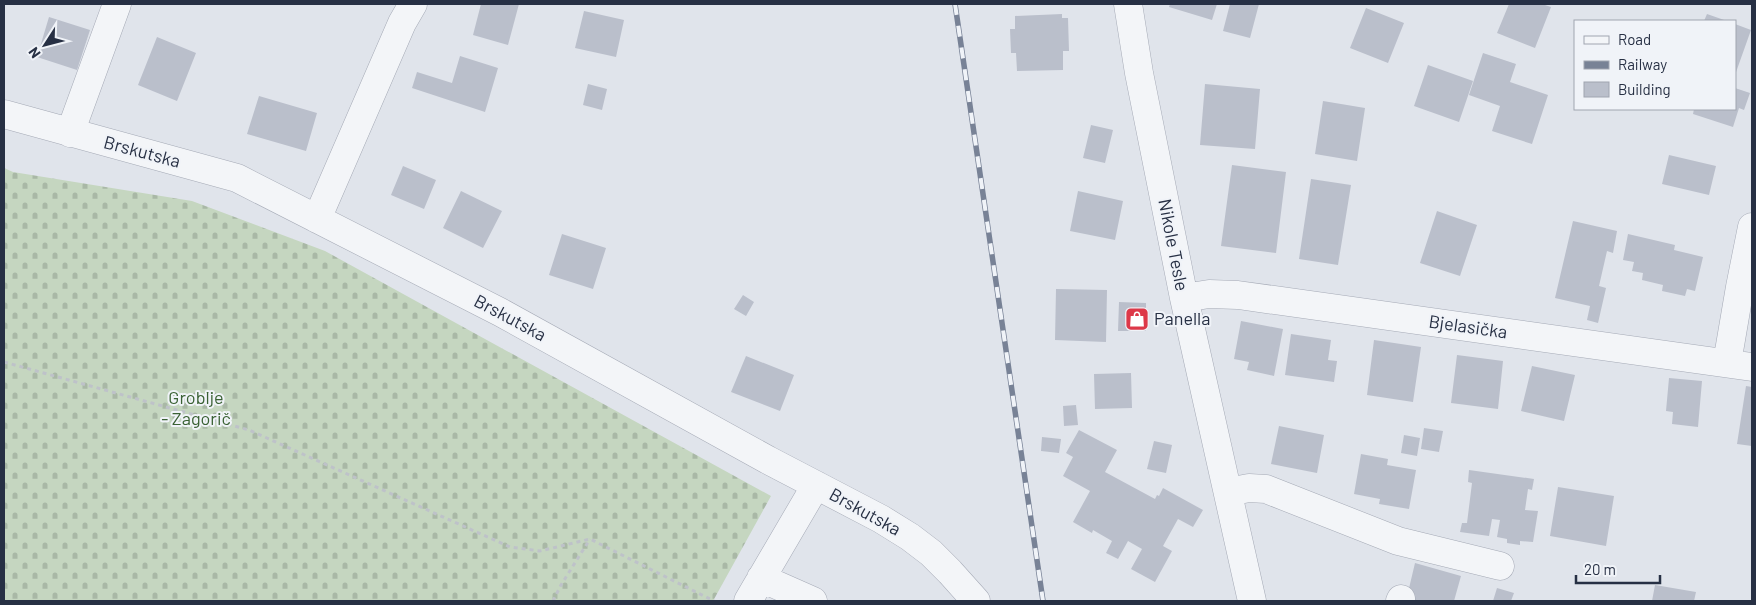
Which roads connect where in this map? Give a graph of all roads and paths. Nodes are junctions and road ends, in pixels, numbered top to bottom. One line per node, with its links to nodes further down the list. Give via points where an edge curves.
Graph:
1 (117, 4): 5 (street)
2 (413, 4): 6 (street)
3 (1128, 4): 8 (street, Nikole Tesle)
4 (4, 114): 5 (street, Brskutska)
5 (70, 133): 6 (street, Brskutska, via 237,178)
6 (317, 219): 11 (street, Brskutska, via 500,312)
7 (1752, 230): 10 (street, via 1740,287)
8 (1184, 298): 10 (street, Bjelasička, via 1209,294 1238,295); 12 (street, Nikole Tesle)
9 (4, 362): 13 (path, via 249,430 510,547 540,551)
10 (1740, 365)
11 (816, 485): 15 (street); 19 (street, Brskutska, via 881,518 910,537 950,572)
12 (1228, 492): 14 (street, via 1249,488 1266,490 1398,541); 20 (street, Nikole Tesle)
13 (590, 538): 16 (path); 17 (path)
14 (1500, 566)
15 (755, 590): 18 (street)
16 (554, 601)
17 (714, 601)
18 (813, 601)
19 (976, 601)
20 (1252, 601)

